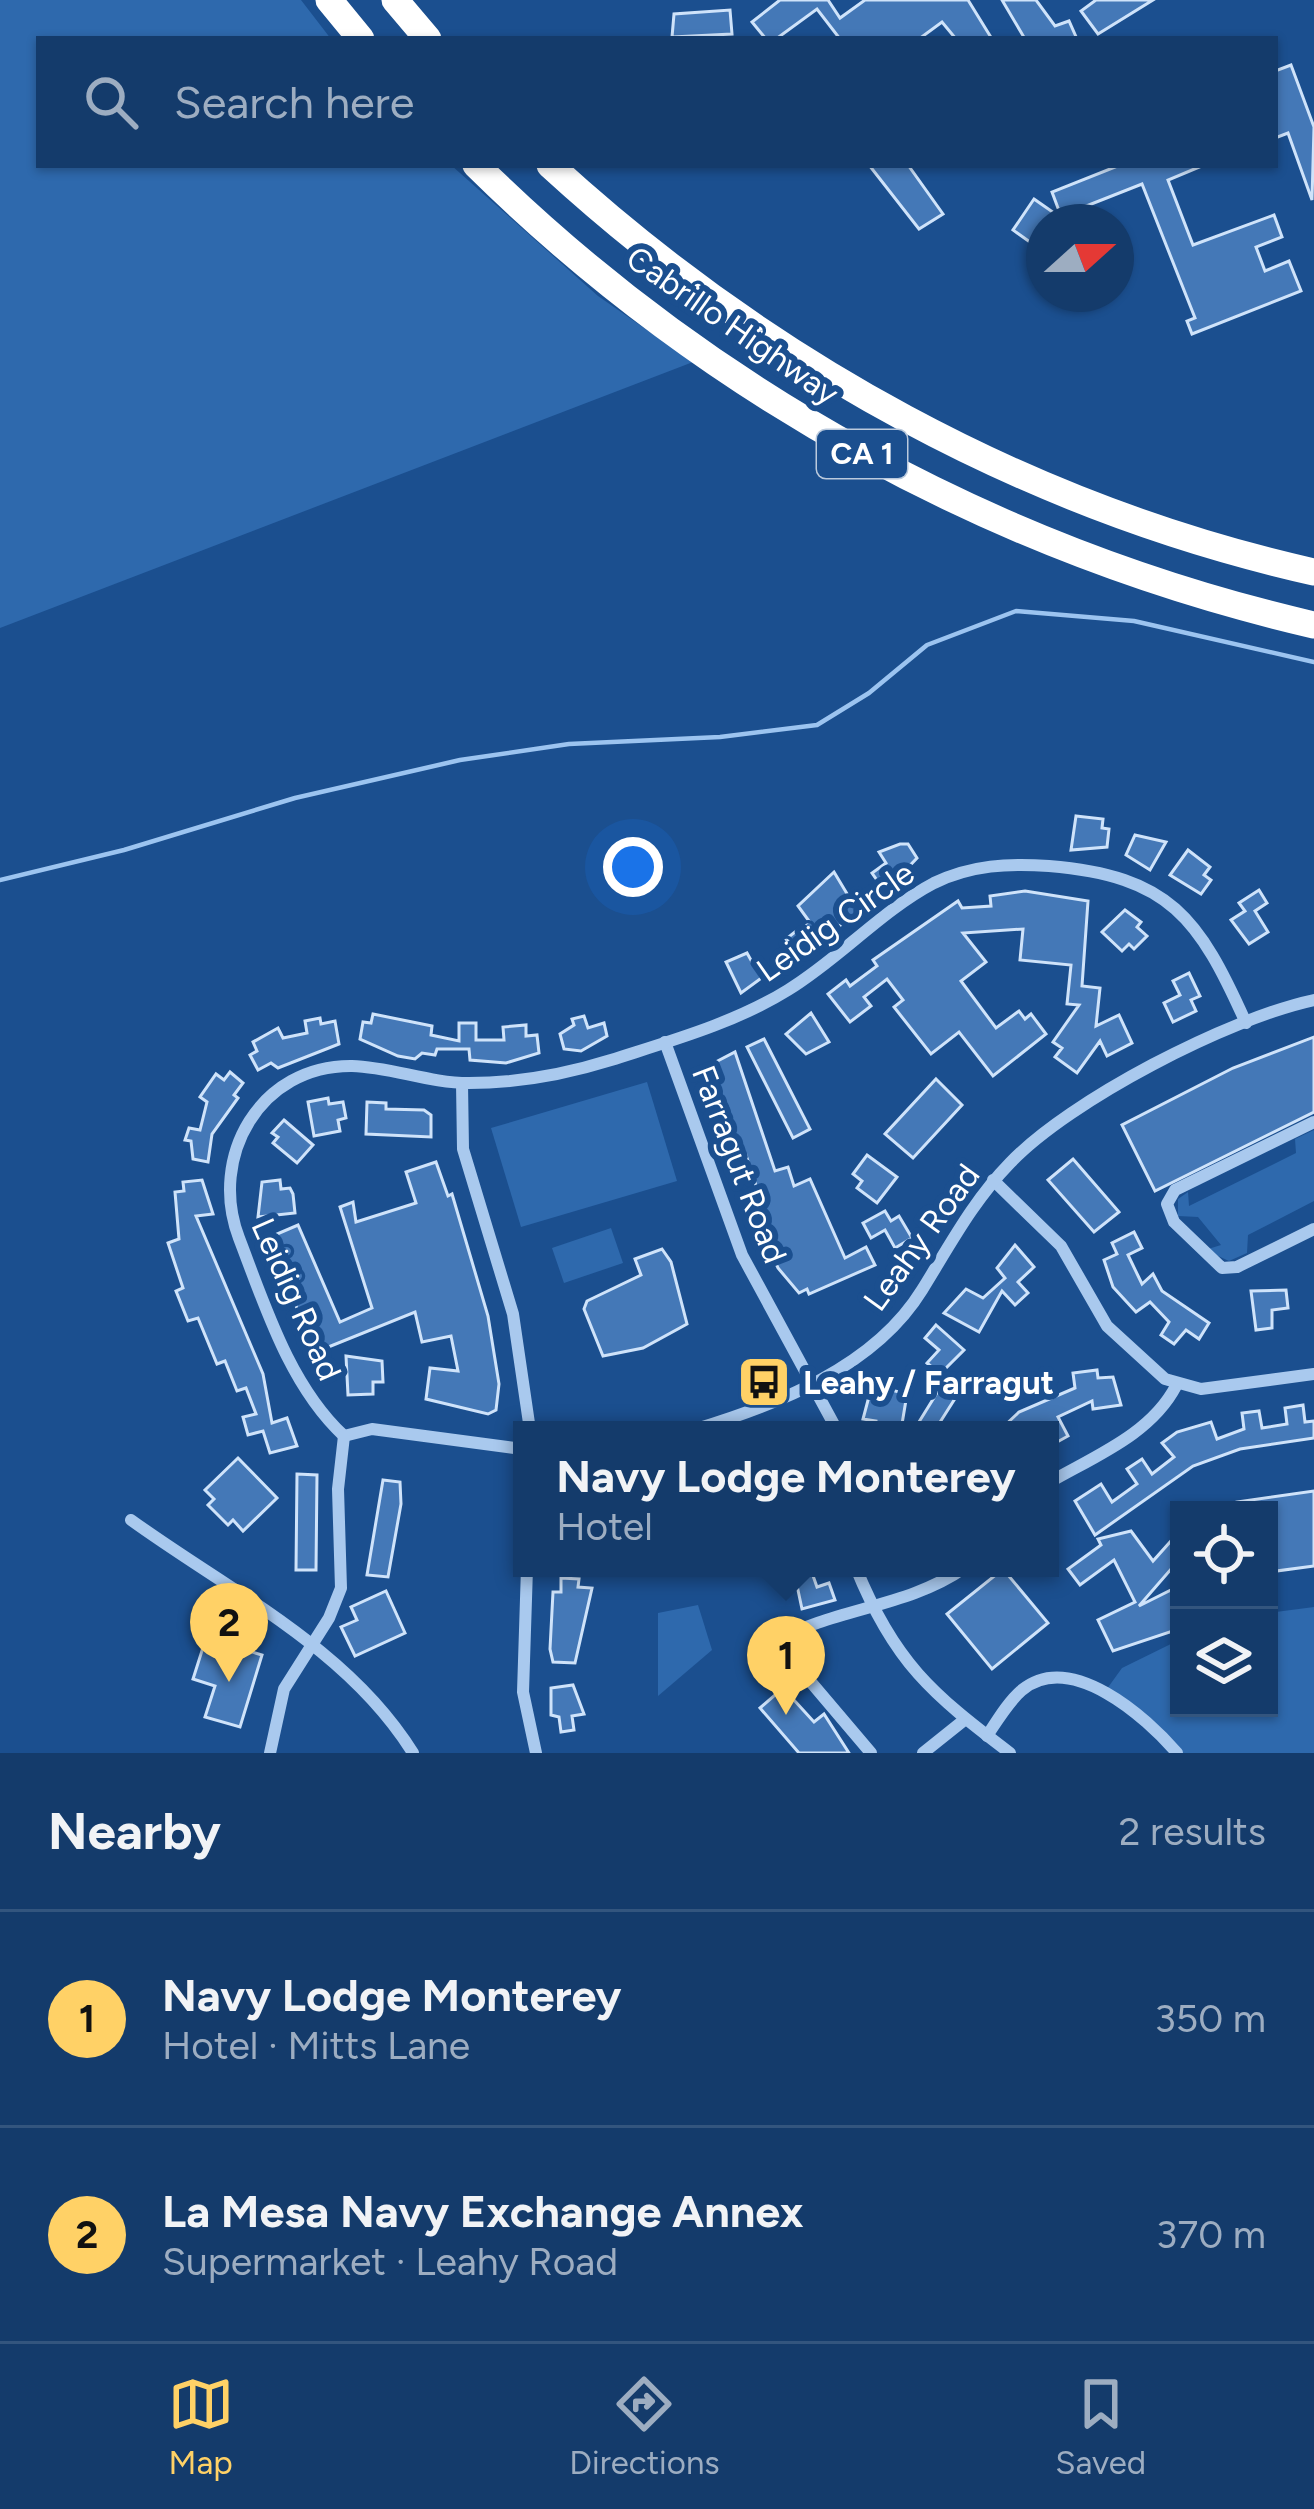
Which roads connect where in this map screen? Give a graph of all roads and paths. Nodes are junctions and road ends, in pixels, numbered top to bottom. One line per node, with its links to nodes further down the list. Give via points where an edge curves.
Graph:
1 (329, 0): 3 (highway)
2 (395, 0): 4 (highway)
3 (359, 36)
4 (425, 36)
5 (479, 168): 8 (highway, Cabrillo Highway / CA 1, via 647,314 873,460 1087,557)
6 (554, 168): 7 (highway, Cabrillo Highway / CA 1, via 720,304 917,424 1126,517)
7 (1314, 572)
8 (1314, 625)
9 (1314, 1000): 10 (street, Leahy Road)
10 (1246, 1023): 11 (street, Leidig Circle, via 1203,939 1166,900 1100,871 1015,864 940,880 790,989); 14 (street, Leahy Road, via 1078,1108)
11 (664, 1042): 12 (street, Leidig Circle, via 548,1077); 17 (street, Farragut Road, via 742,1255)
12 (462, 1083): 19 (street, via 463,1149 513,1314); 22 (street, Leidig Road, via 352,1066 317,1071 269,1097 236,1142 228,1180 237,1234 300,1382)
13 (1314, 1121): 15 (street, via 1175,1190 1167,1204 1174,1222 1222,1268)
14 (994, 1180): 17 (street, Leahy Road, via 898,1321); 18 (street, via 1060,1246 1119,1340)
15 (1314, 1229)
16 (1314, 1374): 18 (street)
17 (814, 1382): 20 (street, Leahy Road); 21 (street, Farragut Road)
18 (1176, 1386): 24 (street, via 1117,1445)
19 (529, 1421)
20 (716, 1421)
21 (833, 1421)
22 (344, 1436): 23 (street, via 372,1429); 30 (street, via 341,1588)
23 (513, 1448)
24 (1059, 1477)
25 (131, 1520): 30 (street)
26 (527, 1577): 35 (street, via 523,1692)
27 (860, 1577): 29 (street)
28 (948, 1577): 29 (street)
29 (872, 1605): 31 (street, via 909,1666); 36 (street, via 776,1641)
30 (312, 1645): 33 (street, via 284,1689); 34 (street, via 370,1694)
31 (963, 1721): 32 (street); 37 (street)
32 (987, 1736): 38 (street); 39 (street, via 1021,1691 1038,1681 1075,1682 1133,1710)
33 (271, 1753)
34 (412, 1753)
35 (536, 1753)
36 (871, 1753)
37 (923, 1753)
38 (1010, 1753)
39 (1177, 1753)

